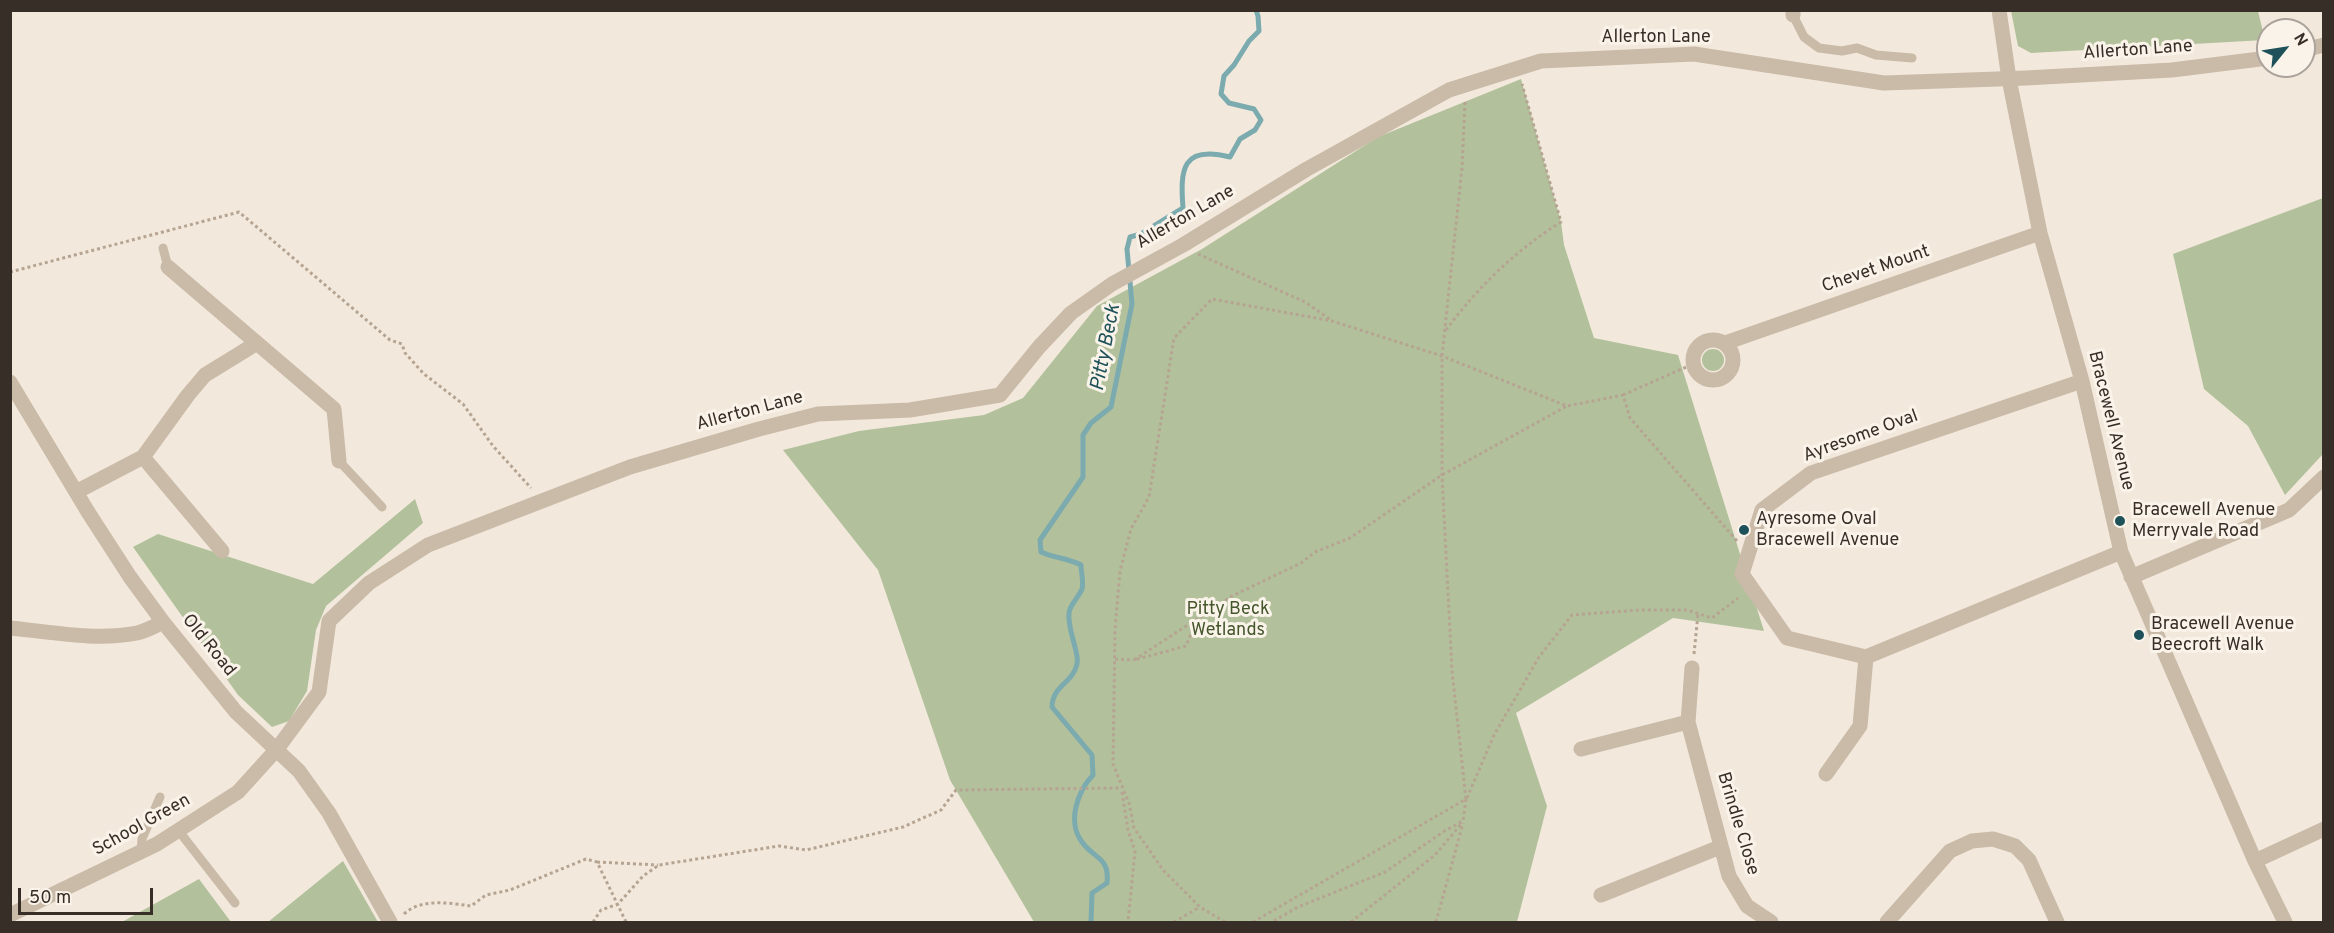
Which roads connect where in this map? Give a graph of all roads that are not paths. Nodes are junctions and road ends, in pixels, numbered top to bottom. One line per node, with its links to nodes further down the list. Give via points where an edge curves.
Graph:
1 (2000, 10): 5 (street, Bracewell Avenue)
2 (1793, 13): 3 (lane, via 1804,37 1819,48 1857,48 1876,55)
3 (1912, 58)
4 (2256, 60): 5 (street, Allerton Lane, via 2172,70)
5 (2009, 79): 6 (street, Bracewell Avenue); 27 (street, Allerton Lane, via 1884,83 1694,54 1541,61 1449,90 1095,294 1039,347 1000,395 909,410 818,414 630,467 428,544 369,583 329,621 319,692)
6 (2040, 233): 10 (street, Chevet Mount); 11 (street, Bracewell Avenue)
7 (163, 248): 8 (lane)
8 (168, 267): 9 (street)
9 (257, 343): 14 (street, via 205,375); 15 (street, via 334,409)
10 (1725, 343): 10 (street, via 1733,354 1732,370 1712,381 1706,379 1693,364 1695,350 1704,342)
11 (2082, 381): 20 (street, Bracewell Avenue); 24 (street, Ayresome Oval, via 1811,473 1762,510 1742,574 1787,638)
12 (10, 382): 13 (street, Old Road)
13 (18, 409): 17 (street, Old Road)
14 (143, 457): 17 (street); 19 (street)
15 (339, 460): 18 (lane)
16 (2324, 477): 21 (street, via 2289,510)
17 (76, 492): 22 (street, Old Road)
18 (382, 507)
19 (222, 551)
20 (2121, 552): 21 (street, Bracewell Avenue); 24 (street)
21 (2132, 577): 35 (street, Bracewell Avenue)
22 (163, 622): 23 (street, via 121,635); 27 (street, Old Road, via 236,712)
23 (10, 628)
24 (1866, 657): 29 (street, via 1860,726)
25 (1692, 668): 26 (street, Brindle Close)
26 (1688, 722): 28 (street); 33 (street, Brindle Close)
27 (277, 749): 32 (street, School Green, via 238,792); 39 (street, Old Road, via 329,813)
28 (1581, 749)
29 (1826, 774)
30 (160, 796): 34 (lane, via 142,839)
31 (2324, 829): 35 (street)
32 (178, 830): 34 (street, School Green); 37 (lane)
33 (1720, 847): 36 (street); 40 (street, Brindle Close, via 1728,876 1747,906)
34 (141, 852): 38 (street, School Green)
35 (2255, 861): 43 (street, Bracewell Avenue)
36 (1601, 896)
37 (235, 903)
38 (10, 915)
39 (393, 921)
40 (1771, 922)
41 (1887, 922): 42 (street, via 1950,851 1972,840 1993,839 2015,846 2029,860)
42 (2057, 922)
43 (2285, 922)

